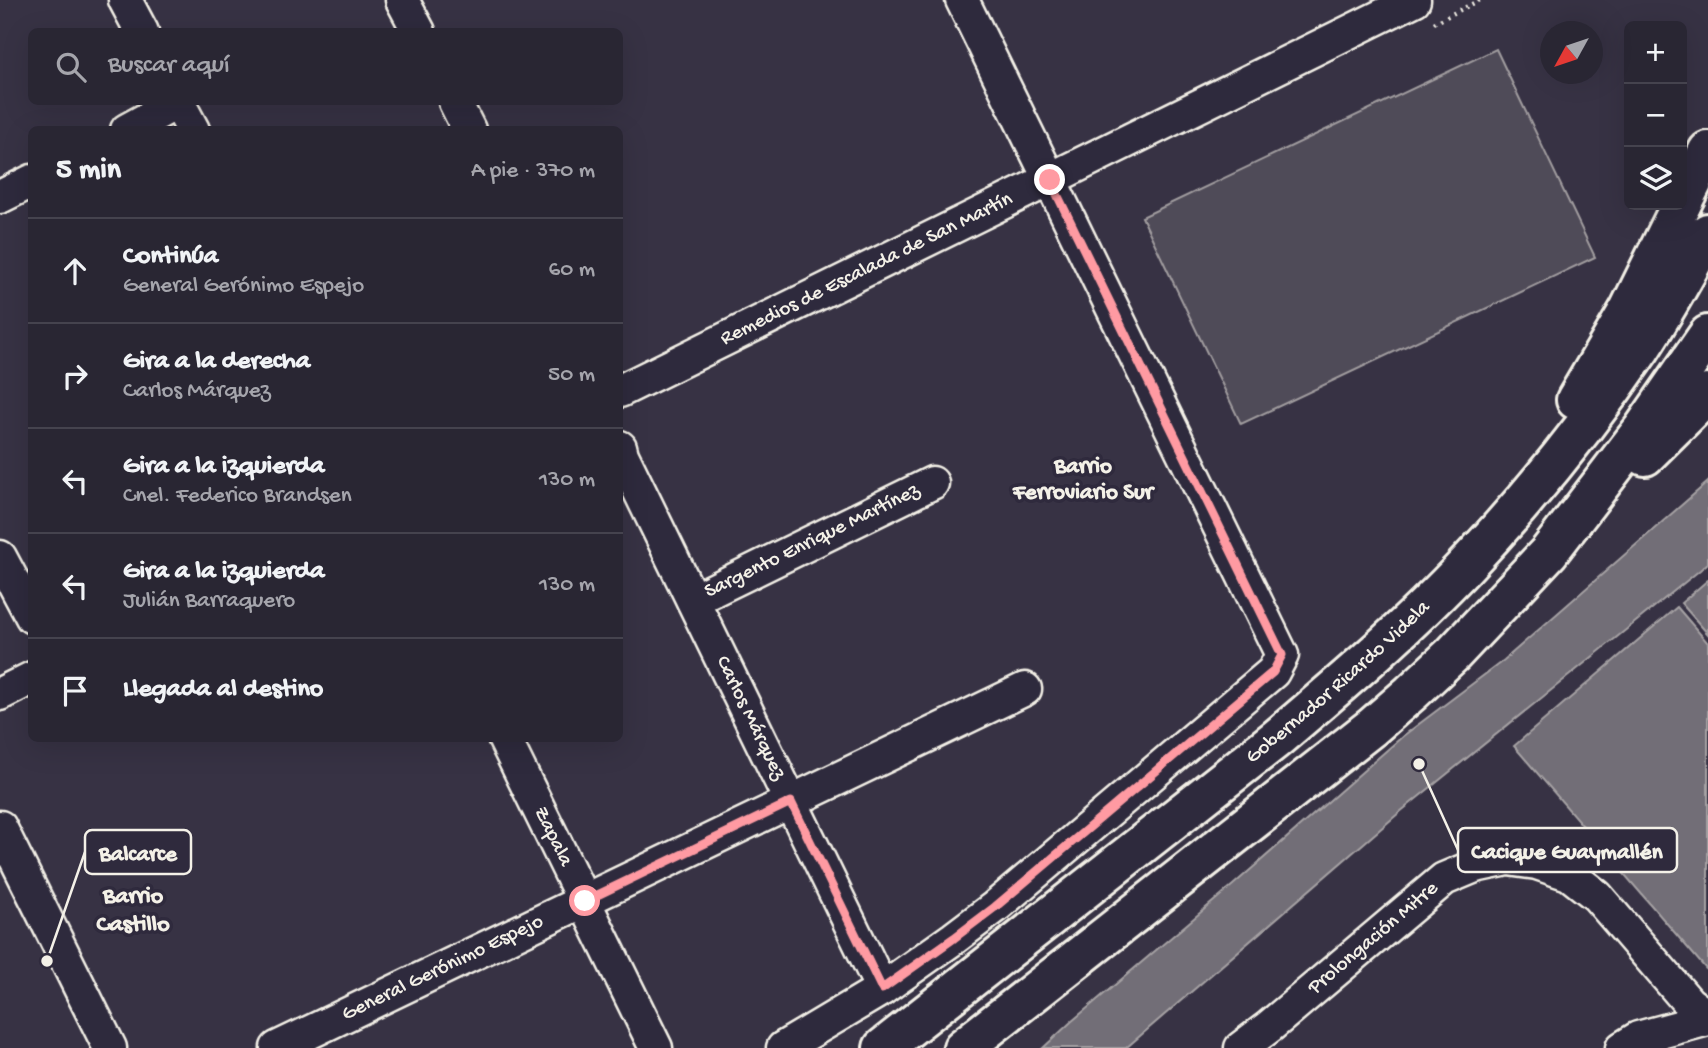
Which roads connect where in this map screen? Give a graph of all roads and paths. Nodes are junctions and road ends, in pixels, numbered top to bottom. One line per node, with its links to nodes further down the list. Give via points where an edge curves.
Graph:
1 (125, 0): 5 (street)
2 (402, 0): 6 (street)
3 (962, 0): 14 (street)
4 (1414, 0): 14 (street, Remedios de Escalada de San Martín)
5 (140, 28)
6 (417, 28)
7 (173, 105): 10 (street)
8 (180, 105): 11 (street)
9 (456, 105): 12 (street)
10 (134, 126)
11 (191, 126)
12 (467, 126)
13 (1708, 151): 16 (highway)
14 (1050, 180): 21 (street, Remedios de Escalada de San Martín); 39 (street, via 1282,655 1273,672 995,907)
15 (28, 183): 17 (street)
16 (1687, 192)
17 (0, 197)
18 (1678, 210): 27 (highway, via 1629,310 1569,411)
19 (1708, 233): 27 (highway, Gobernador Ricardo Videla, via 1641,347 1588,421)
20 (1708, 335): 25 (highway)
21 (623, 390)
22 (1708, 394): 25 (highway)
23 (623, 457): 28 (street, Carlos Márquez)
24 (932, 483): 28 (street, Sargento Enrique Martínez)
25 (1549, 552): 38 (highway, via 1411,693)
26 (0, 557): 29 (street)
27 (1466, 565): 37 (highway, Gobernador Ricardo Videla, via 1276,739)
28 (693, 600): 34 (street, Carlos Márquez)
29 (28, 610)
30 (28, 680): 32 (street)
31 (1025, 689): 34 (street, General Gerónimo Espejo)
32 (0, 694)
33 (506, 742): 36 (street, Zapala)
34 (791, 802): 36 (street, General Gerónimo Espejo); 39 (street, Carlos Márquez)
35 (0, 827): 41 (street)
36 (585, 901): 42 (street, General Gerónimo Espejo); 43 (street, Zapala)
37 (1003, 956): 45 (highway); 46 (highway, Gobernador Ricardo Videla)
38 (1051, 979): 47 (highway); 48 (highway)
39 (882, 989): 44 (street)
40 (1708, 1018): 49 (street, Prolongación Mitre, via 1689,1003 1597,895 1569,874 1508,859 1444,879); 50 (street, via 1638,1038)
41 (110, 1048)
42 (277, 1048)
43 (656, 1048)
44 (783, 1048)
45 (855, 1048)
46 (883, 1048)
47 (963, 1048)
48 (980, 1048)
49 (1241, 1048)
50 (1622, 1048)

